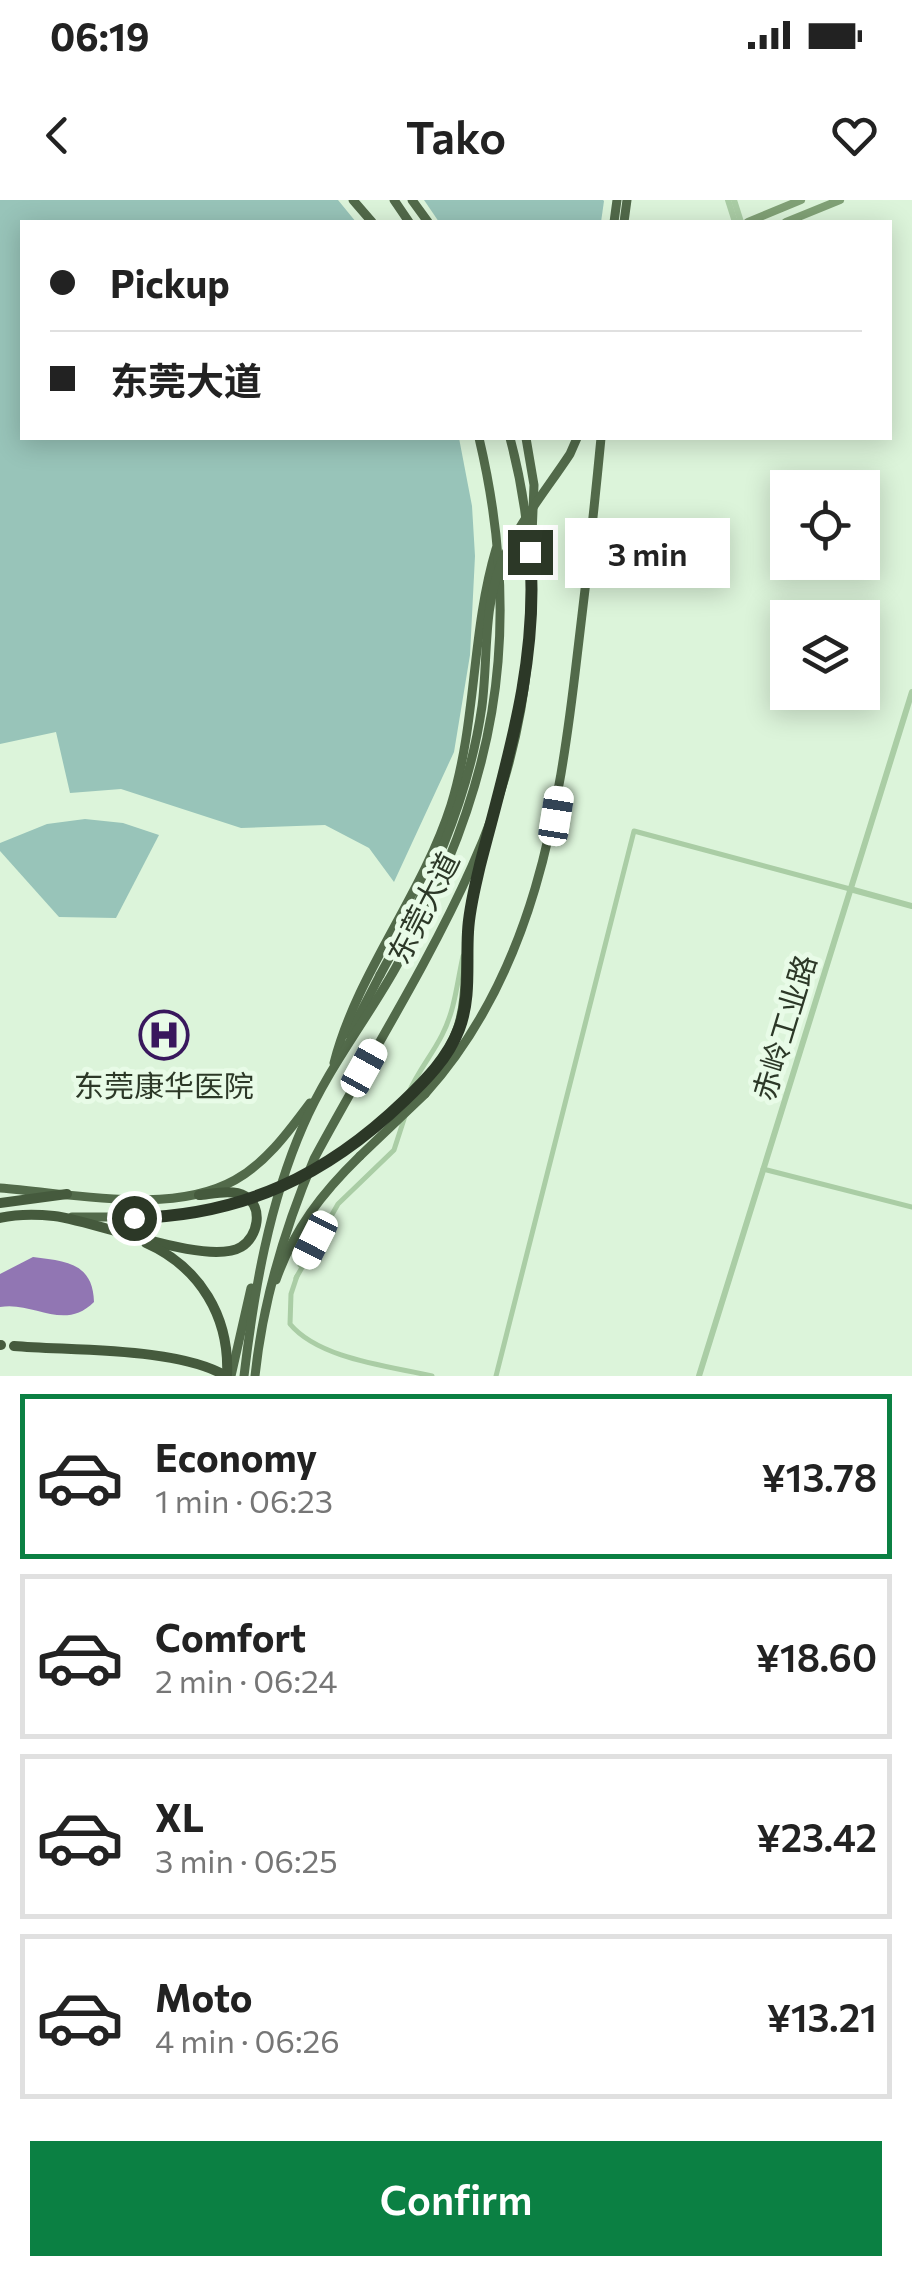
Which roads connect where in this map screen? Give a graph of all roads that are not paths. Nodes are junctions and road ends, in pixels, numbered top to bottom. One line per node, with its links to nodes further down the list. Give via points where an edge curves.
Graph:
1 (353, 200): 4 (highway)
2 (802, 200): 5 (main road)
3 (840, 200): 6 (main road)
4 (370, 220)
5 (747, 220)
6 (791, 220)
7 (479, 440): 12 (highway, 东莞大道)
8 (510, 440): 13 (highway, 东莞大道)
9 (526, 440): 13 (highway, via 534,486)
10 (576, 440): 21 (highway, bridge, via 502,560 489,613 480,718 458,807 427,888)
11 (601, 440): 19 (highway, via 556,816 527,919)
12 (498, 542): 21 (highway, via 484,590 470,728 451,805 415,893 346,1022); 21 (highway, 东莞大道, via 500,658 473,798 434,896)
13 (530, 552): 15 (highway, 东莞大道, via 529,663)
14 (912, 692): 16 (street, 赤岭工业路)
15 (496, 806): 18 (highway); 36 (highway, 东莞大道, via 454,905 314,1160 284,1232)
16 (850, 889): 17 (street); 24 (street, 赤岭工业路); 42 (street, via 634,831)
17 (912, 906)
18 (468, 929): 20 (highway, via 464,1010); 35 (street, via 454,1004 409,1091 394,1150 338,1204)
19 (476, 1022): 20 (highway); 23 (highway, via 446,1071)
20 (445, 1056): 23 (highway)
21 (332, 1069): 22 (highway, 东莞大道)
22 (326, 1080): 27 (highway, via 265,1158 238,1179); 33 (highway, 东莞大道, via 296,1142)
23 (423, 1089): 28 (highway, bridge); 31 (highway, bridge, via 351,1147 271,1193 201,1213)
24 (763, 1169): 30 (street); 43 (street, 赤岭工业路)
25 (0, 1188): 26 (highway)
26 (67, 1194): 27 (highway, via 151,1200); 29 (highway)
27 (199, 1195): 34 (highway, via 246,1196 256,1231 240,1248 213,1254)
28 (317, 1201): 35 (street); 36 (highway, via 286,1252)
29 (0, 1203)
30 (912, 1207)
31 (55, 1216): 32 (highway); 34 (highway)
32 (0, 1218)
33 (270, 1228): 38 (highway); 39 (highway, 东莞大道)
34 (122, 1232): 38 (highway, via 178,1262 206,1289 220,1320)
35 (296, 1278): 41 (street, via 290,1324 300,1337 328,1351)
36 (264, 1315): 40 (highway, 东莞大道)
37 (14, 1346): 38 (highway, via 171,1359)
38 (228, 1376)
39 (244, 1376)
40 (255, 1376)
41 (432, 1376)
42 (496, 1376)
43 (699, 1376)

